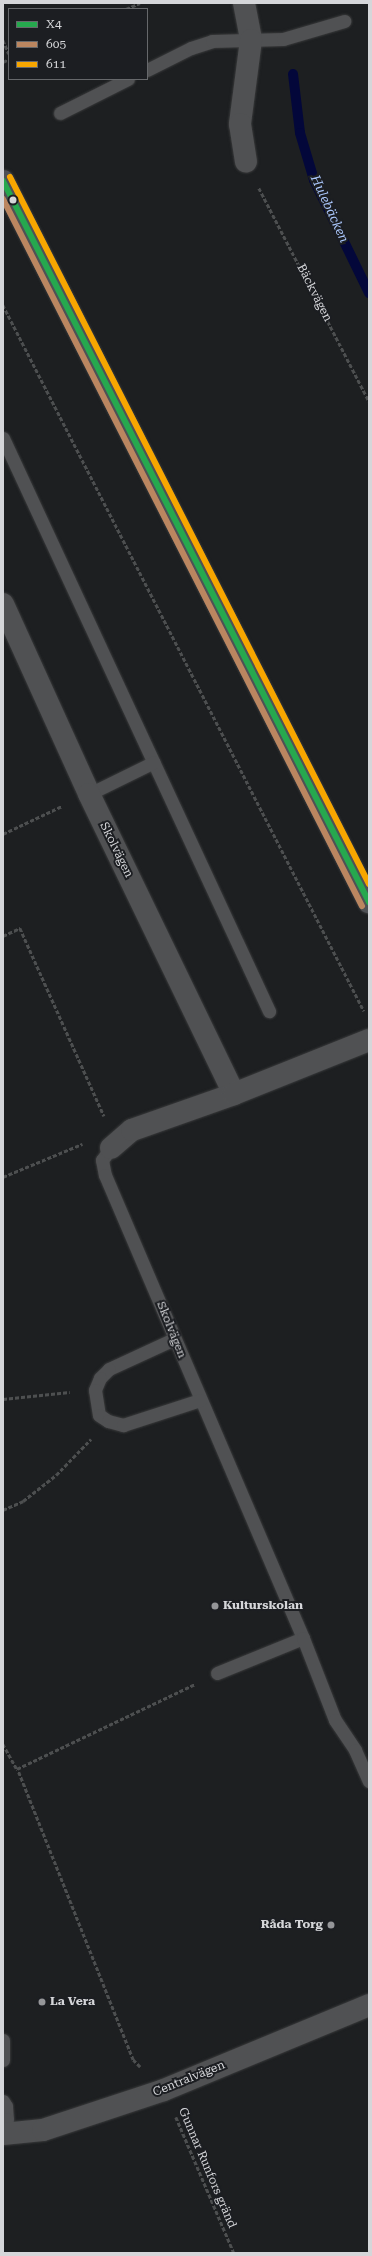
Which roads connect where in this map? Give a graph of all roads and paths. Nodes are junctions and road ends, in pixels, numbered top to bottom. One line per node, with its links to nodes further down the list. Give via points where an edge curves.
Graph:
1 (140, 3): 3 (path)
2 (244, 3): 6 (street)
3 (128, 8)
4 (344, 21): 6 (lane, via 283,39)
5 (3, 40): 7 (path)
6 (252, 40): 8 (lane, via 212,41 191,48); 11 (street, via 240,124)
7 (8, 52)
8 (148, 70)
9 (126, 80): 10 (lane)
10 (60, 113)
11 (246, 162)
12 (3, 181): 21 (street)
13 (258, 186): 15 (path, Bäckvägen)
14 (3, 306): 24 (path)
15 (369, 401)
16 (3, 438): 18 (lane)
17 (3, 604): 19 (street, Skolvägen)
18 (154, 762): 19 (lane); 23 (lane)
19 (89, 794): 20 (path); 26 (street, Skolvägen)
20 (3, 834)
21 (369, 902)
22 (3, 936): 27 (path, via 20,928 110,1131)
23 (269, 1011)
24 (365, 1014)
25 (369, 1040): 26 (street, Skolvägen)
26 (234, 1094): 27 (street, Skolvägen)
27 (105, 1142): 28 (path); 29 (lane, Skolvägen, via 102,1160 105,1175)
28 (3, 1177)
29 (174, 1339): 30 (lane, via 109,1369 100,1378); 32 (lane, Skolvägen)
30 (95, 1390): 31 (path); 33 (lane, via 99,1415)
31 (3, 1399)
32 (200, 1400): 33 (lane, via 123,1425); 35 (lane, Skolvägen)
33 (108, 1421): 34 (path, via 56,1475 23,1501)
34 (3, 1510)
35 (302, 1638): 36 (lane); 39 (lane, Skolvägen, via 335,1720 356,1750)
36 (217, 1673): 38 (path)
37 (3, 1744): 38 (path)
38 (17, 1769): 43 (path, via 133,2060)
39 (369, 1781)
40 (369, 2005): 43 (street, Centralvägen)
41 (3, 2040): 42 (lane)
42 (3, 2060)
43 (164, 2090): 46 (street, Centralvägen, via 43,2130); 47 (path, Gunnar Runfors gränd)
44 (3, 2102): 45 (lane, via 6,2106 7,2120)
45 (3, 2124)
46 (3, 2134)
47 (234, 2253)

